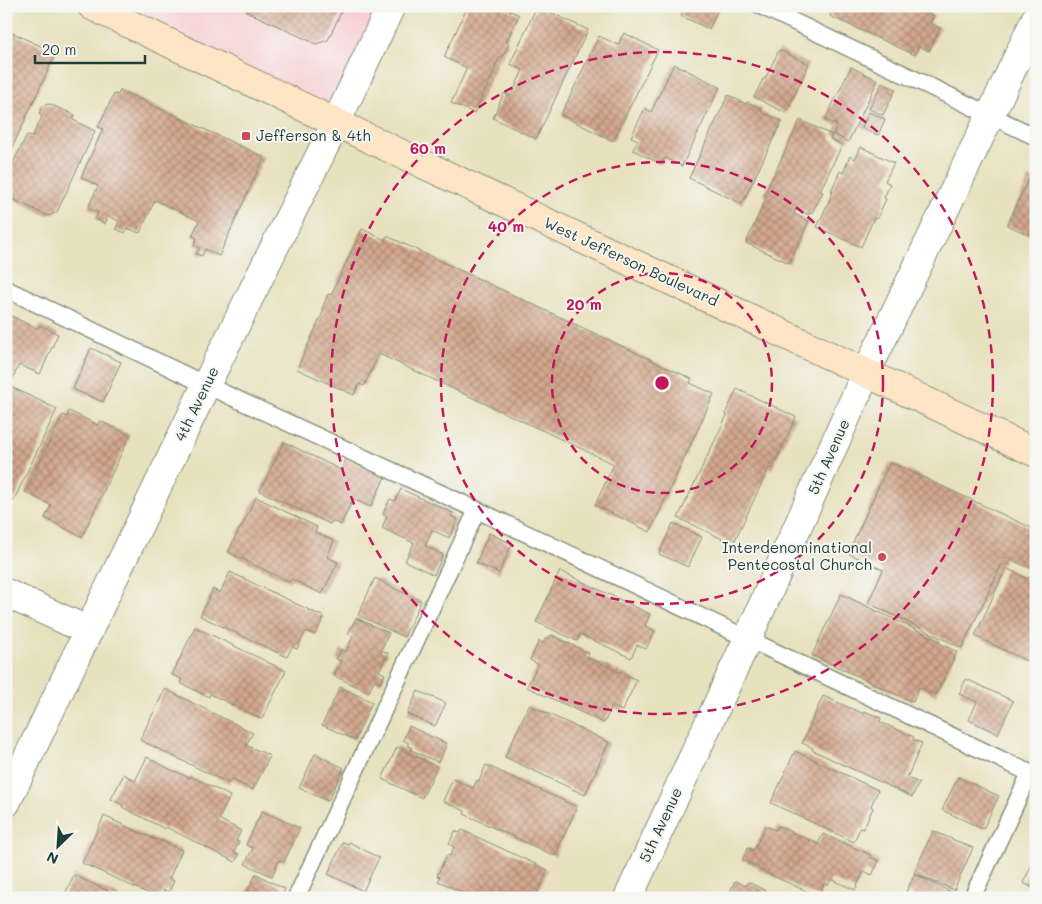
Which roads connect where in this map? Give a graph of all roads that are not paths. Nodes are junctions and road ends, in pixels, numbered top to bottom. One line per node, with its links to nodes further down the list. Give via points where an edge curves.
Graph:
1 (92, 6): 6 (main road, West Jefferson Boulevard)
2 (391, 6): 6 (street, 4th Avenue)
3 (760, 6): 5 (lane)
4 (1036, 18): 5 (street, 5th Avenue)
5 (990, 116): 7 (lane); 9 (street, 5th Avenue)
6 (336, 123): 9 (main road, West Jefferson Boulevard); 10 (street, 4th Avenue)
7 (1036, 137)
8 (6, 289): 10 (lane)
9 (866, 373): 11 (main road, West Jefferson Boulevard); 15 (street, 5th Avenue)
10 (206, 385): 12 (lane); 14 (street, 4th Avenue)
11 (1036, 453)
12 (477, 510): 15 (lane); 18 (lane)
13 (6, 593): 14 (street)
14 (89, 631): 17 (street, 4th Avenue)
15 (748, 638): 16 (lane); 19 (street, 5th Avenue)
16 (1033, 775): 20 (lane)
17 (6, 803)
18 (296, 898)
19 (628, 898)
20 (972, 898)

